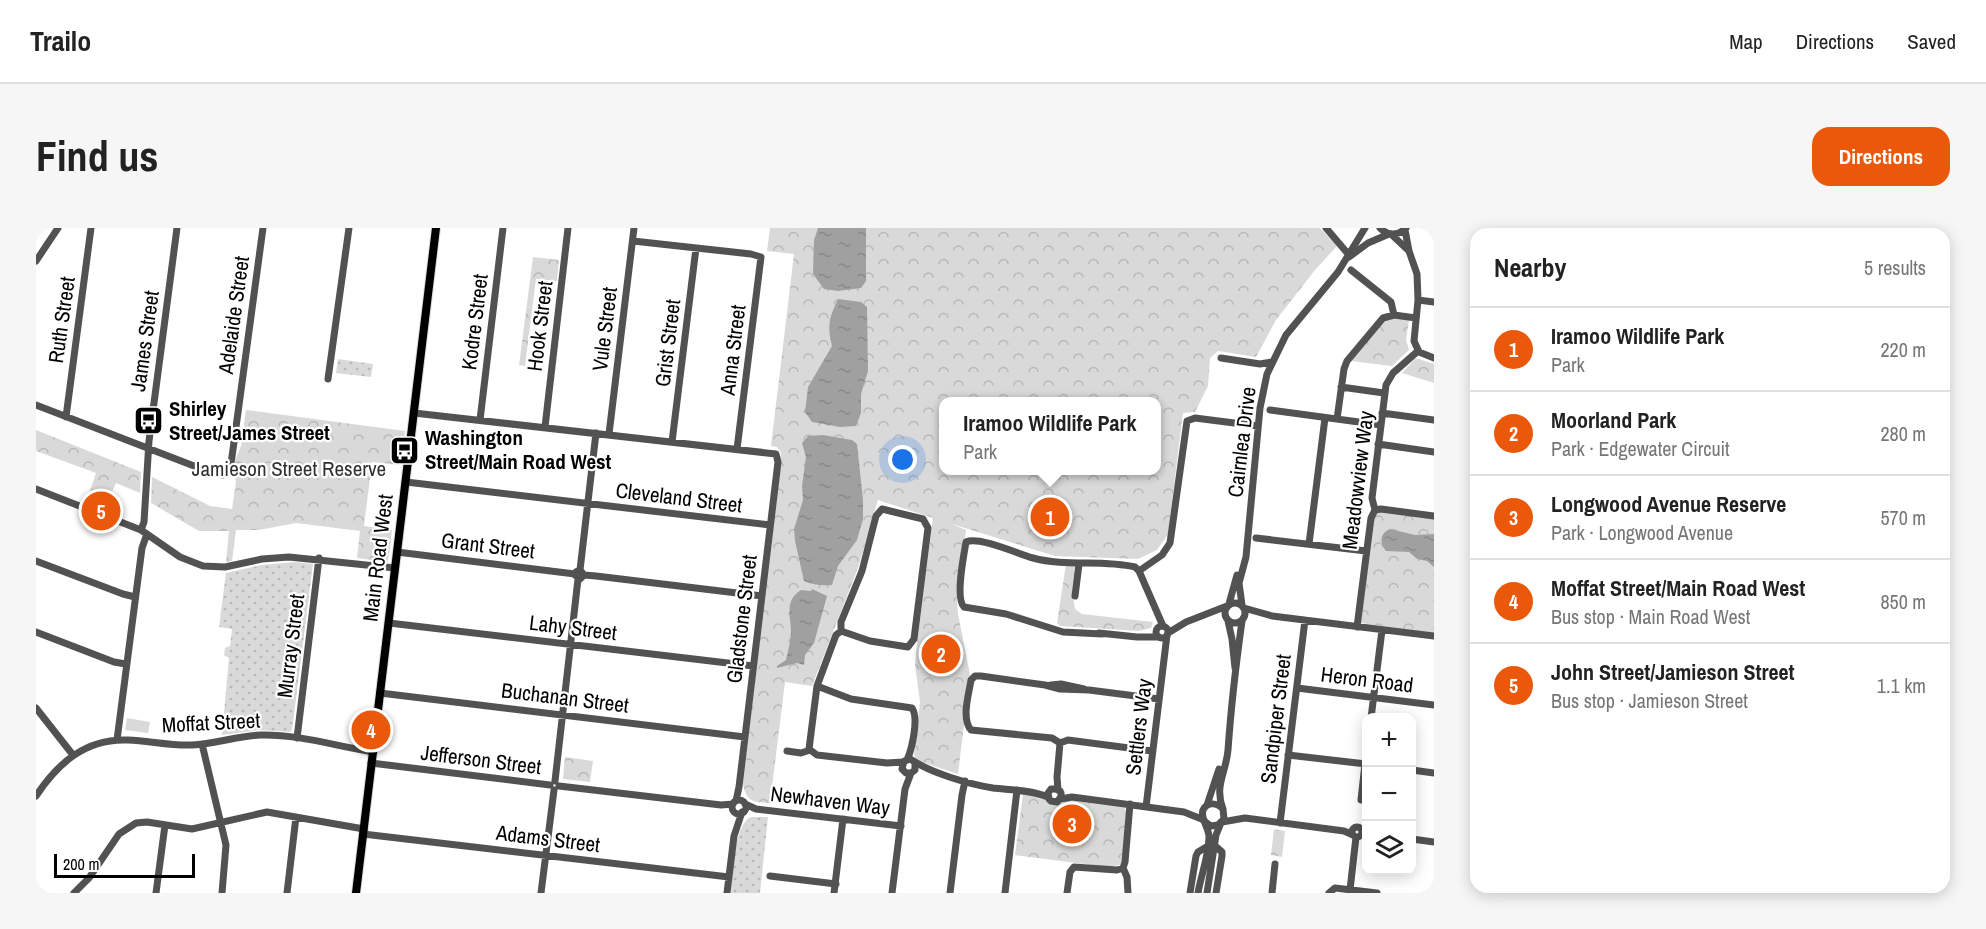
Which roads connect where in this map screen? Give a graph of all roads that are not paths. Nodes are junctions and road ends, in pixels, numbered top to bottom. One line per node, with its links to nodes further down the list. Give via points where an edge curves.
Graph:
1 (58, 228): 21 (street)
2 (91, 228): 40 (street, Ruth Street)
3 (177, 228): 52 (street, James Street)
4 (262, 228): 52 (street, Adelaide Street, via 230,472 225,475 207,471)
5 (349, 228): 33 (street)
6 (436, 228): 38 (main road, Main Road West)
7 (503, 228): 43 (street, Kodre Street)
8 (568, 228): 47 (street, Hook Street)
9 (634, 228): 15 (street, Vule Street)
10 (1326, 228): 16 (street)
11 (1365, 228): 17 (street, Cairnlea Drive)
12 (1380, 228): 14 (street)
13 (1405, 229): 14 (street, Cairnlea Drive); 19 (street)
14 (1391, 234): 19 (street); 20 (street, Cairnlea Drive)
15 (633, 241): 18 (street); 49 (street, Vule Street)
16 (1339, 242): 17 (street); 20 (street)
17 (1354, 246): 20 (street, Cairnlea Drive)
18 (696, 248): 50 (street, Grist Street); 53 (street, Anna Street, via 759,256 761,261)
19 (1409, 251): 23 (street, via 1417,274)
20 (1348, 257): 30 (street, Cairnlea Drive, via 1286,335)
21 (36, 261)
22 (1351, 270): 25 (street, via 1391,302)
23 (1418, 300): 24 (street); 26 (street)
24 (1434, 302)
25 (1394, 315): 26 (street); 34 (street, via 1383,318 1347,362)
26 (1416, 318): 27 (street, via 1414,340)
27 (1418, 351): 29 (street); 35 (street, Meadowview Way, via 1393,373)
28 (1221, 358): 31 (street)
29 (1434, 358)
30 (1272, 362): 31 (street); 32 (street, Cairnlea Drive)
31 (1260, 364): 32 (street)
32 (1267, 374): 46 (street, Cairnlea Drive)
33 (328, 379)
34 (1341, 387): 35 (street); 42 (street)
35 (1384, 393): 39 (street, Meadowview Way)
36 (36, 405): 40 (street)
37 (1270, 410): 41 (street)
38 (414, 412): 43 (street); 55 (main road, Main Road West)
39 (1382, 413): 44 (street); 45 (street, Meadowview Way)
40 (66, 417): 52 (street)
41 (1325, 418): 42 (street); 63 (street)
42 (1337, 419): 45 (street)
43 (480, 420): 47 (street)
44 (1434, 420)
45 (1381, 425): 51 (street, Meadowview Way)
46 (1258, 426): 64 (street, Cairnlea Drive); 71 (street, via 1195,418 1187,421 1170,543 1162,555)
47 (545, 427): 48 (street)
48 (596, 433): 49 (street); 57 (street)
49 (609, 434): 50 (street)
50 (672, 442): 53 (street)
51 (1378, 444): 54 (street); 58 (street, Meadowview Way, via 1371,502)
52 (148, 448): 61 (street, James Street)
53 (737, 449): 60 (street, Gladstone Street, via 776,454)
54 (1434, 452)
55 (406, 482): 57 (street, Cleveland Street); 66 (main road, Main Road West)
56 (36, 489): 61 (street)
57 (588, 504): 60 (street, Cleveland Street); 72 (street)
58 (1375, 510): 59 (street); 65 (street, Meadowview Way)
59 (1434, 516)
60 (770, 525): 73 (street, Gladstone Street)
61 (144, 532): 67 (street, via 186,560 208,567 280,557); 75 (street, James Street)
62 (1256, 538): 63 (street)
63 (1309, 544): 65 (street)
64 (1246, 547): 76 (street, Cairnlea Drive); 77 (street, Cairnlea Drive, via 1239,583)
65 (1366, 551): 84 (street, Meadowview Way)
66 (397, 552): 70 (main road, Main Road West); 72 (street, Grant Street)
67 (319, 558): 70 (street); 104 (street, Murray Street)
68 (36, 561): 75 (street)
69 (1078, 564): 71 (street, via 1133,566); 74 (street); 88 (street, via 1037,559 970,540 966,543 962,606 1006,614 1052,629 1144,637)
70 (395, 568): 83 (main road, Main Road West)
71 (1139, 571): 88 (street)
72 (579, 574): 73 (street, Grant Street); 90 (street)
73 (762, 596): 92 (street, Gladstone Street)
74 (1075, 596)
75 (135, 597): 91 (street, James Street)
76 (1228, 605): 77 (street, via 1236,603); 78 (street); 80 (street)
77 (1243, 607): 79 (street); 81 (street)
78 (1205, 615): 80 (street); 88 (street)
79 (1272, 616): 81 (street); 82 (street)
80 (1227, 620): 81 (street, via 1236,624); 93 (street)
81 (1242, 620): 93 (street)
82 (1305, 620): 84 (street); 95 (street, Sandpiper Street)
83 (389, 623): 90 (street, Lahy Street); 96 (main road, Main Road West)
84 (1357, 627): 85 (street)
85 (1382, 630): 89 (street); 97 (street)
86 (841, 631): 86 (street, via 877,513 882,509 923,519 928,531 914,642 908,646 876,643); 94 (street)
87 (36, 632): 91 (street)
88 (1162, 632): 98 (street, Settlers Way)
89 (1434, 636)
90 (571, 645): 92 (street, Lahy Street); 102 (street)
91 (126, 664): 105 (street, James Street)
92 (753, 666): 103 (street, Gladstone Street)
93 (1236, 673): 106 (street)
94 (817, 686): 109 (street); 117 (street, via 851,699 912,708 915,716)
95 (1297, 688): 97 (street, Heron Road); 114 (street, Sandpiper Street)
96 (380, 693): 102 (street, Buchanan Street); 112 (main road, Main Road West)
97 (1374, 697): 99 (street, Heron Road); 101 (street)
98 (1159, 699): 107 (street, via 1060,684 975,676 971,680 966,725 971,730 1052,738); 111 (street, Settlers Way)
99 (1434, 705)
100 (36, 708): 113 (street)
101 (1372, 713)
102 (563, 715): 103 (street, Buchanan Street); 122 (street)
103 (745, 736): 129 (street, Gladstone Street)
104 (297, 738): 108 (street, Moffat Street, via 260,735); 112 (street, Moffat Street)
105 (117, 740): 108 (street, Moffat Street); 113 (street, Moffat Street)
106 (1228, 741): 128 (street); 131 (street, via 1219,787)
107 (1060, 743): 111 (street, via 1068,740); 124 (street)
108 (202, 744): 137 (street)
109 (810, 750): 110 (street); 117 (street, via 817,755)
110 (787, 751)
111 (1152, 751): 130 (street, Settlers Way)
112 (373, 752): 115 (main road, Main Road West)
113 (73, 754): 125 (street, Moffat Street, via 52,773)
114 (1288, 755): 116 (street); 139 (street, Sandpiper Street)
115 (372, 763): 122 (street, Jefferson Street); 142 (main road, Main Road West)
116 (1362, 764)
117 (909, 766): 121 (street); 141 (street)
118 (1366, 767): 126 (street)
119 (1416, 771): 120 (street)
120 (1434, 773)
121 (965, 781): 123 (street); 163 (street)
122 (555, 785): 129 (street, Jefferson Street); 147 (street)
123 (1017, 790): 124 (street); 164 (street)
124 (1055, 793): 127 (street)
125 (36, 796)
126 (1361, 800)
127 (1130, 804): 130 (street); 149 (street)
128 (1206, 806): 131 (street, via 1214,804); 132 (street); 136 (street, via 1202,813)
129 (738, 807): 135 (street, Newhaven Way); 151 (street)
130 (1146, 807): 132 (street)
131 (1223, 810): 134 (street); 138 (street)
132 (1184, 812): 136 (street)
133 (296, 817): 137 (street, Adams Street, via 262,812); 142 (street, Adams Street); 157 (street)
134 (1245, 818): 138 (street); 139 (street)
135 (843, 819): 141 (street, Newhaven Way); 152 (street)
136 (1204, 821): 138 (street, via 1210,826); 146 (street)
137 (220, 822): 140 (street, Adams Street, via 187,829); 156 (street, via 226,854)
138 (1222, 822): 146 (street)
139 (1280, 823): 143 (street)
140 (165, 825): 154 (street, Adams Street, via 142,822 122,830); 155 (street)
141 (901, 826): 162 (street)
142 (363, 831): 147 (street, Adams Street); 158 (main road, Main Road West)
143 (1360, 833): 153 (street)
144 (1416, 840): 145 (street)
145 (1434, 842)
146 (1211, 846): 167 (street, via 1196,856); 168 (street); 169 (street); 170 (street, via 1222,852)
147 (545, 855): 151 (street, Adams Street); 159 (street)
148 (1275, 864): 171 (street)
149 (1123, 868): 165 (street, via 1074,867); 166 (street)
150 (770, 876): 152 (street)
151 (729, 877): 160 (street)
152 (836, 884): 161 (street)
153 (1350, 890): 172 (street, via 1335,888); 173 (street)
154 (74, 893)
155 (156, 893)
156 (222, 893)
157 (287, 893)
158 (356, 893)
159 (541, 893)
160 (727, 893)
161 (834, 893)
162 (892, 893)
163 (950, 893)
164 (1005, 893)
165 (1067, 893)
166 (1128, 893)
167 (1190, 893)
168 (1198, 893)
169 (1207, 893)
170 (1216, 893)
171 (1272, 893)
172 (1329, 893)
173 (1377, 893)

